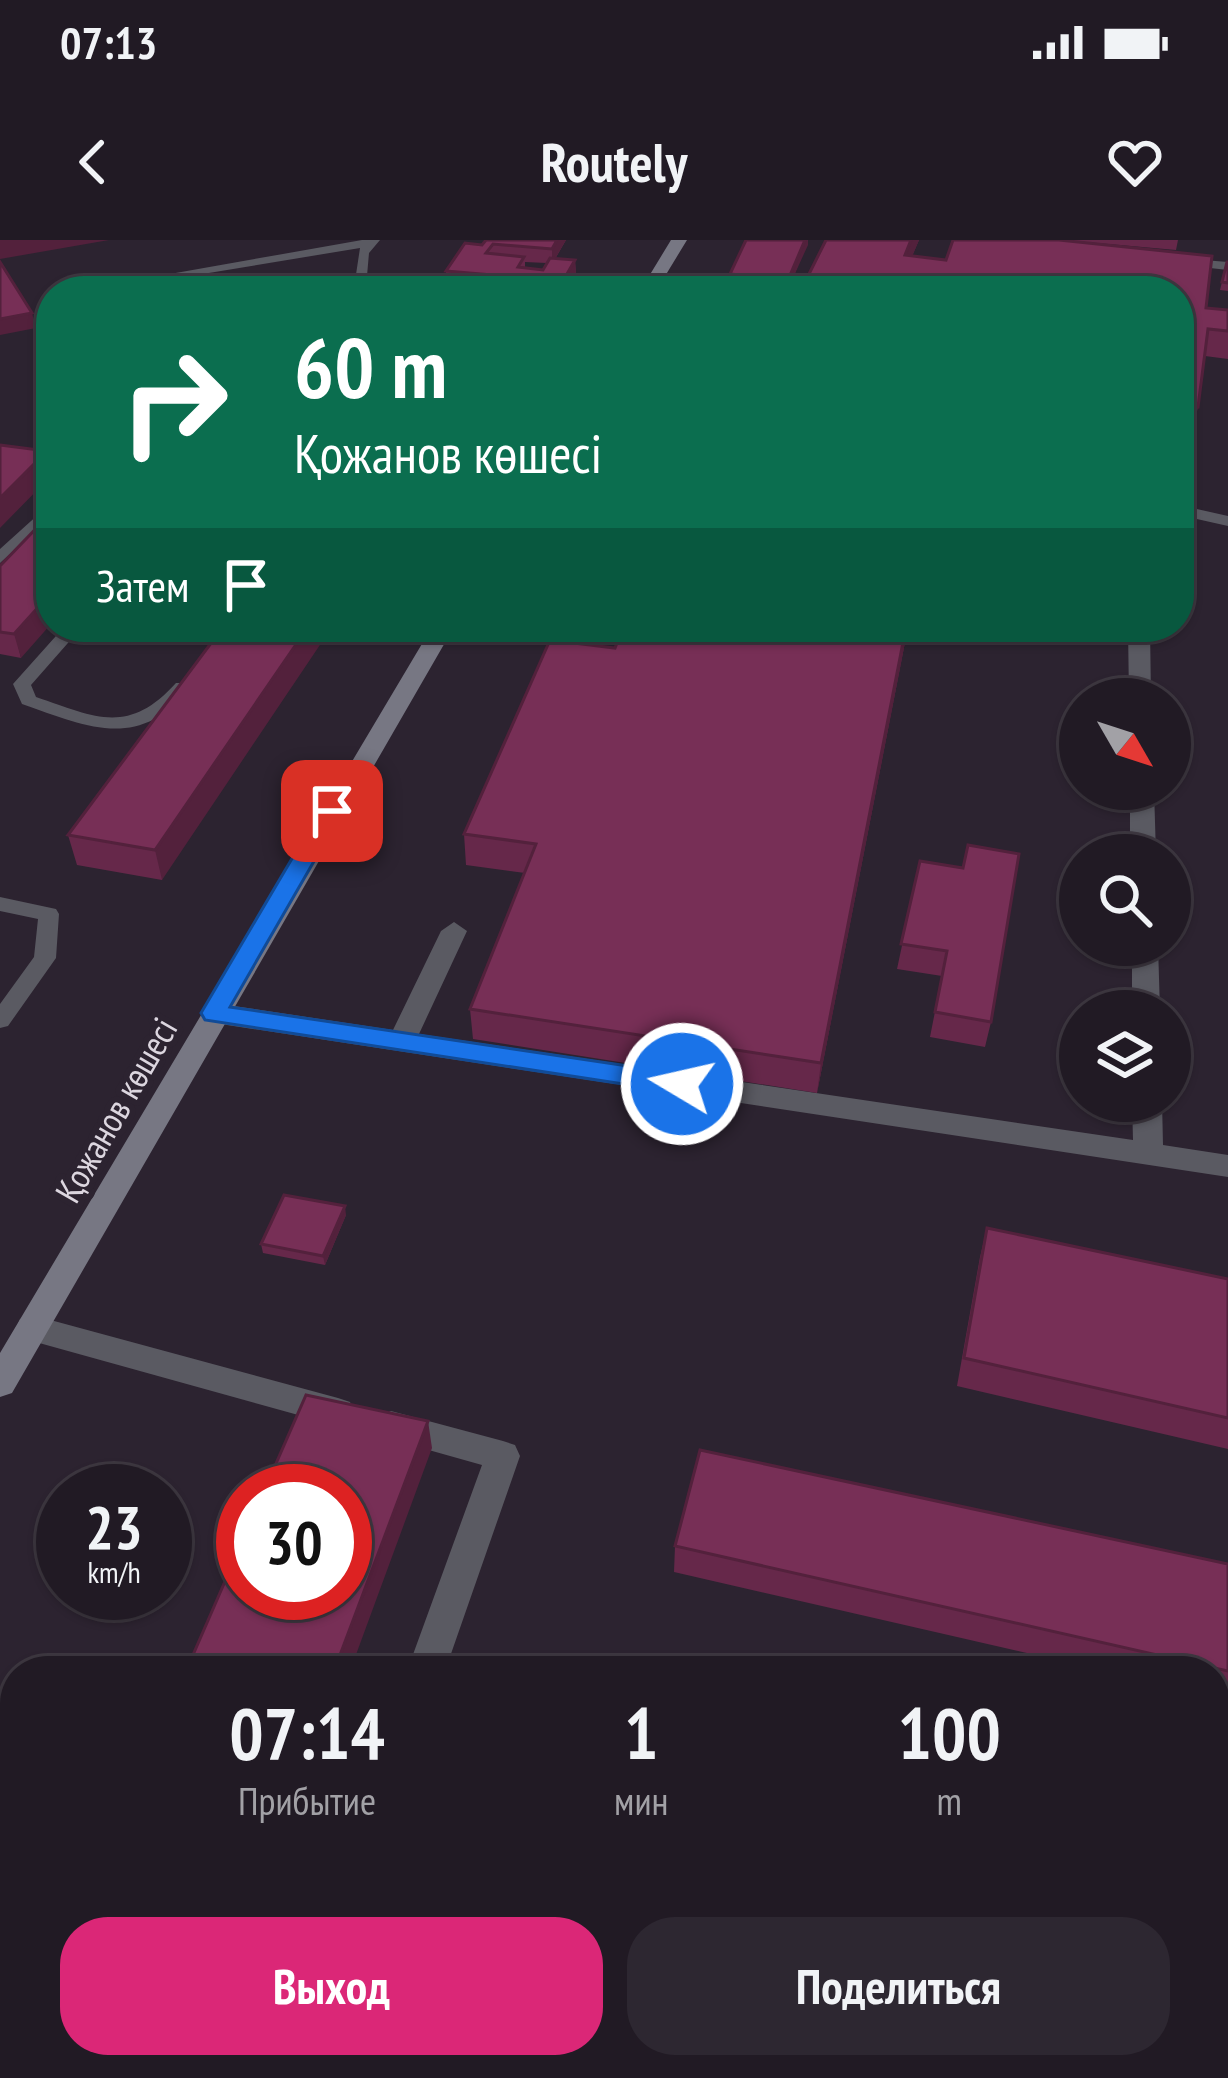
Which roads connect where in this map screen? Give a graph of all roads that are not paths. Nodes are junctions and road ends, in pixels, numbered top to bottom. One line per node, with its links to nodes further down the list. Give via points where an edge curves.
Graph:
1 (679, 240): 7 (main road)
2 (373, 241): 5 (lane); 6 (lane)
3 (1159, 259): 4 (lane)
4 (1228, 266)
5 (166, 276)
6 (360, 276)
7 (657, 276)
8 (1194, 513): 9 (lane)
9 (1228, 521)
10 (36, 523): 11 (lane)
11 (0, 558)
12 (60, 642): 15 (lane, via 22,684 28,700 112,727 143,722 168,706)
13 (433, 642): 19 (main road, Қожанов көшесі)
14 (1139, 642): 16 (street)
15 (192, 674)
16 (1140, 678)
17 (0, 904): 20 (lane, via 49,914 46,958)
18 (454, 931): 21 (street)
19 (214, 1013): 21 (street); 25 (main road, Қожанов көшесі)
20 (0, 1020)
21 (401, 1042): 23 (street)
22 (1147, 1122): 23 (street)
23 (1148, 1154): 24 (street)
24 (1228, 1166)
25 (32, 1328): 26 (main road, Қожанов көшесі); 27 (street, via 503,1456)
26 (0, 1383)
27 (431, 1656)

